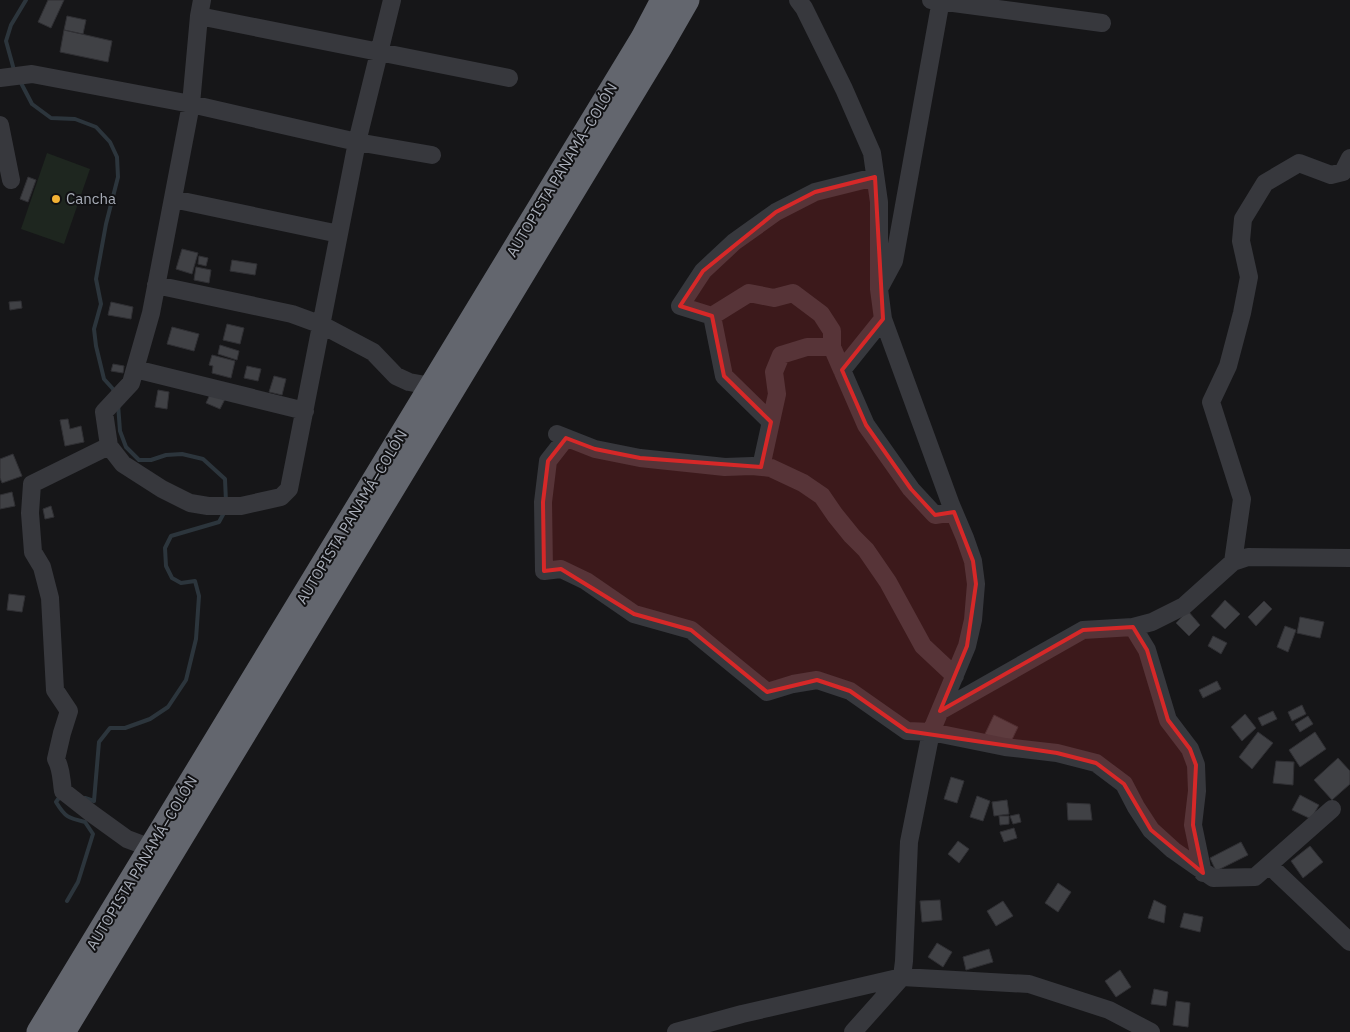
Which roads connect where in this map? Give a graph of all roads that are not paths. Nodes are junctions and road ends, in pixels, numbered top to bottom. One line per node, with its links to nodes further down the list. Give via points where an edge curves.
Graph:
1 (392, 0): 8 (street)
2 (663, 0): 28 (highway, AUTOPISTA PANAMÁ–COLÓN)
3 (687, 0): 47 (highway, AUTOPISTA PANAMÁ–COLÓN)
4 (798, 0): 16 (street, via 872,153)
5 (937, 1): 7 (street); 21 (street, via 894,261)
6 (200, 8): 8 (street); 11 (street)
7 (1102, 24)
8 (378, 52): 10 (street); 13 (street)
9 (3, 77): 11 (street, via 32,74)
10 (509, 78)
11 (191, 104): 13 (street); 18 (street)
12 (0, 125): 17 (street)
13 (358, 142): 14 (street); 19 (street)
14 (432, 155)
15 (1350, 158): 35 (street, via 1343,172 1331,175 1299,163 1265,183 1243,219 1241,242 1249,277 1228,366 1211,402 1242,499)
16 (875, 178): 21 (street, via 879,202); 22 (street, via 815,192 776,212 734,242 703,271 680,306)
17 (11, 180)
18 (173, 200): 19 (street); 20 (street)
19 (339, 234): 24 (street)
20 (156, 285): 24 (street, via 292,314); 27 (street)
21 (879, 289): 23 (street)
22 (712, 316): 25 (street, via 749,293 774,298 793,293 821,314 832,331); 30 (street, via 724,376)
23 (883, 319): 26 (street); 33 (street)
24 (322, 325): 28 (street, via 373,352 396,376); 29 (street)
25 (832, 347): 26 (street); 30 (street, via 807,347 781,355 774,372 777,394)
26 (842, 370): 33 (street, via 866,425 911,489 935,514)
27 (133, 376): 29 (street); 31 (street, via 104,412)
28 (431, 386): 41 (highway, AUTOPISTA PANAMÁ–COLÓN)
29 (305, 411): 31 (street, via 289,489 282,497 241,506 190,503 123,464)
30 (771, 422): 32 (street)
31 (109, 446): 41 (street, via 32,484 33,552 42,566 50,598 55,690 69,711 56,760 62,770 64,791 127,839)
32 (761, 467): 37 (street, via 803,482 822,496 888,582 923,646); 39 (street, via 725,467 640,458 595,449 560,435 548,461 542,502 544,570 561,569 586,581 634,614 691,630 767,692 817,680 850,691 907,731)
33 (954, 512): 37 (street, via 973,561 976,584 973,620)
34 (1350, 558): 35 (street, via 1248,558)
35 (1233, 562): 36 (street, via 1184,606 1152,622)
36 (1133, 627): 38 (street, via 1083,630); 43 (street, via 1147,650 1168,720 1190,749 1196,765 1193,825)
37 (955, 676): 38 (street)
38 (940, 710): 39 (street)
39 (931, 732): 43 (street, via 1005,747 1057,753 1096,763 1124,784 1151,830); 45 (street, via 909,842)
40 (1332, 810): 42 (street)
41 (151, 848): 46 (highway, AUTOPISTA PANAMÁ–COLÓN)
42 (1270, 866): 43 (street, via 1256,877 1213,878); 44 (street)
43 (1203, 873)
44 (1350, 942)
45 (902, 977): 48 (street); 49 (street); 50 (street, via 1029,984 1109,1010)
46 (39, 1032)
47 (64, 1032)
48 (676, 1032)
49 (853, 1032)
50 (1151, 1032)

